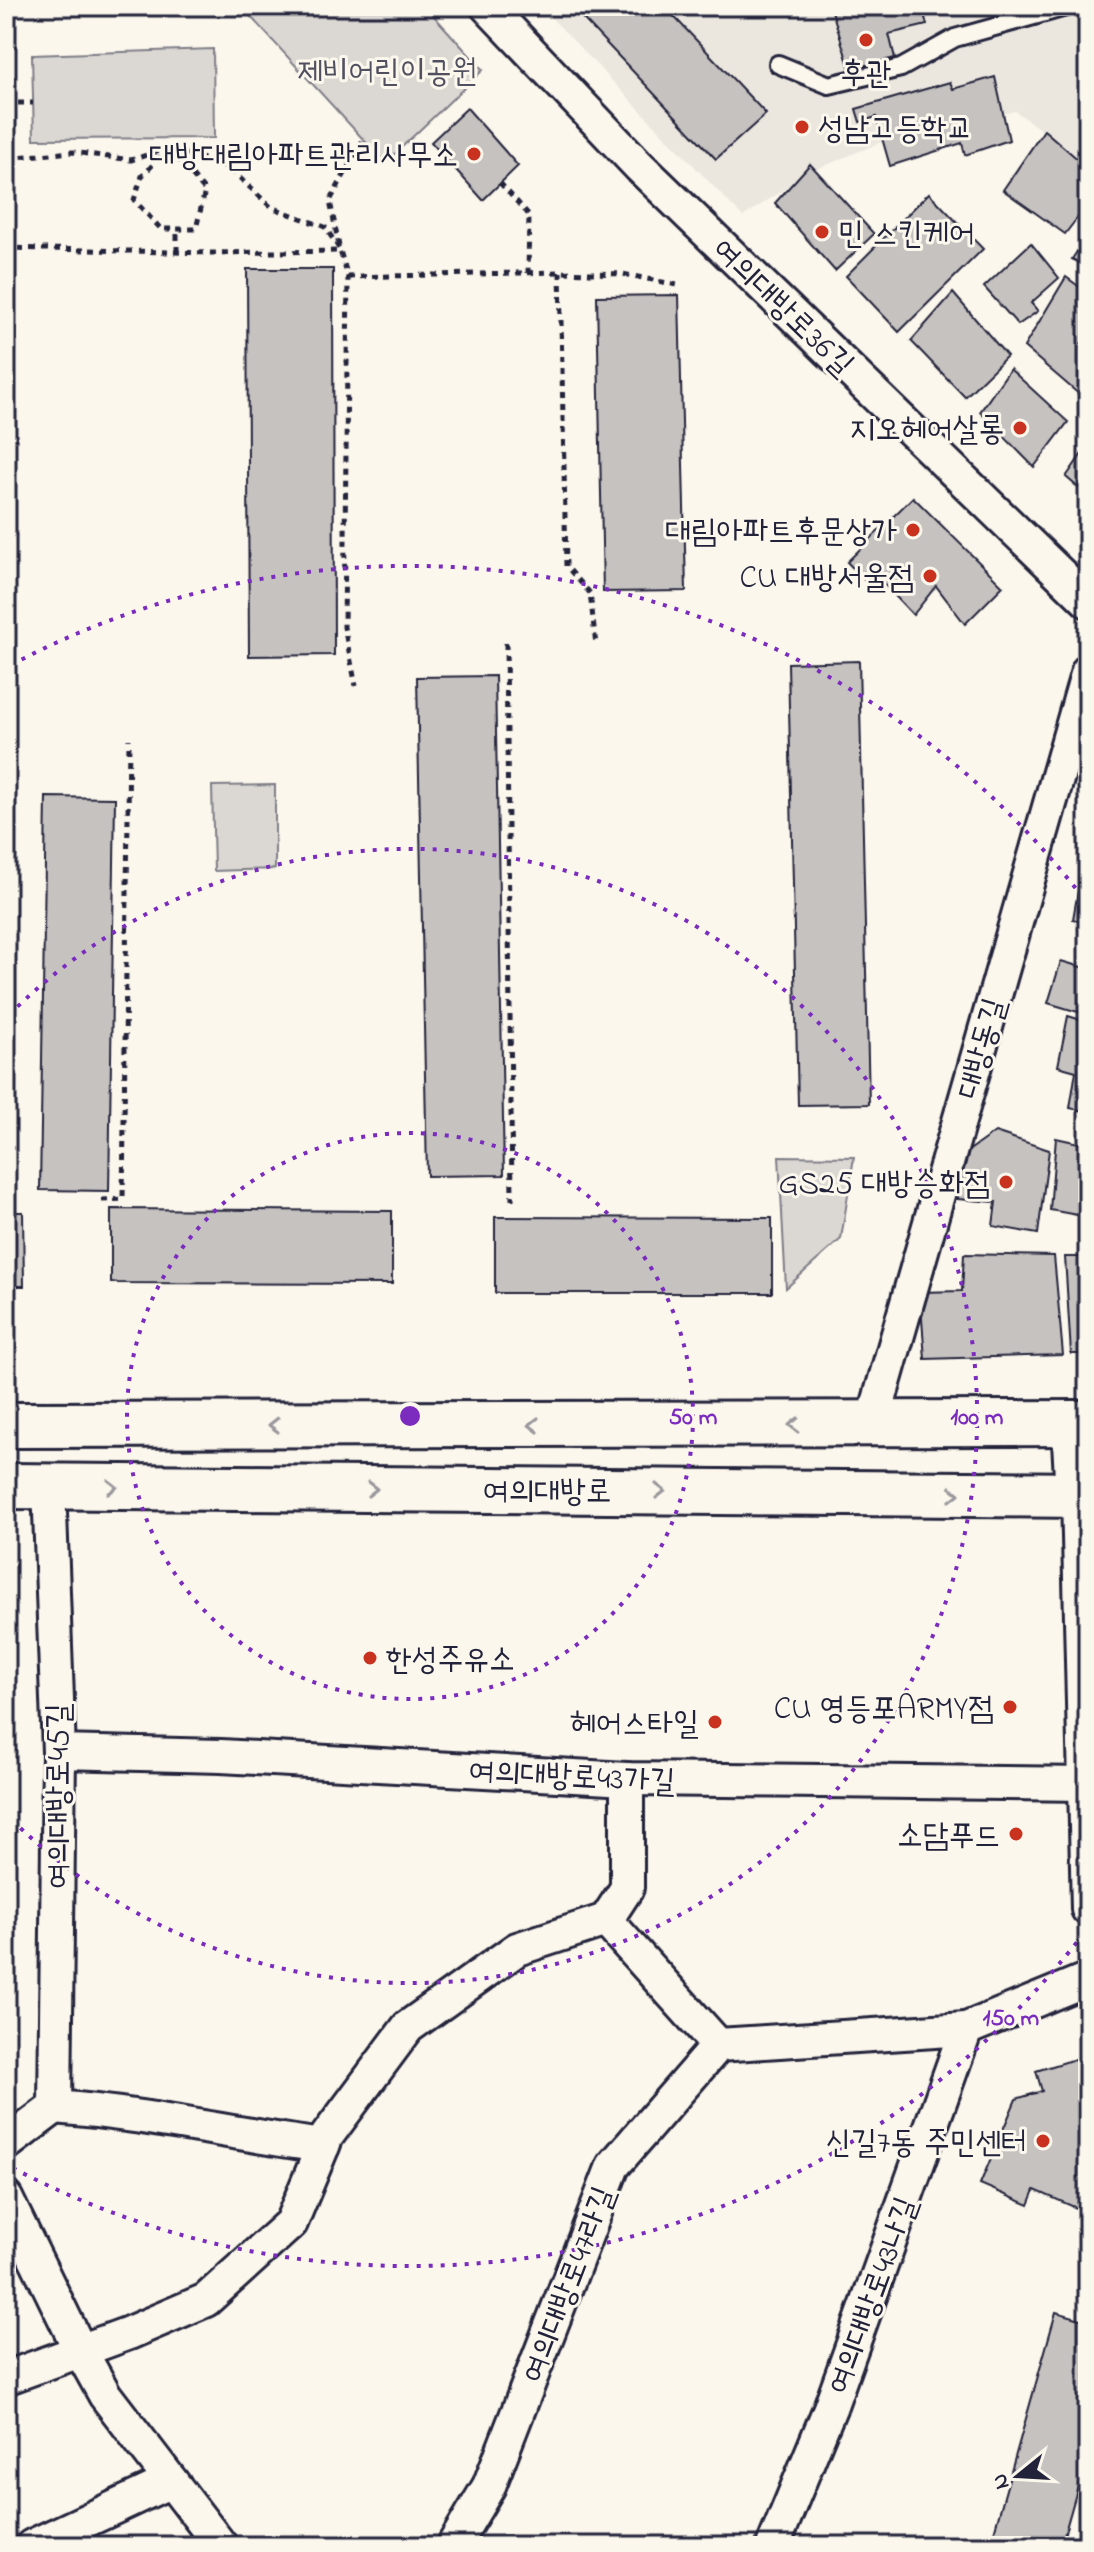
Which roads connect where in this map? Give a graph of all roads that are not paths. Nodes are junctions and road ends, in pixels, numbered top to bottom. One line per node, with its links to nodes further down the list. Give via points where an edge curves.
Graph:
1 (487, 6): 4 (street, 여의대방로36길, via 639,166)
2 (1070, 6): 3 (lane, via 955,38 901,68 829,85)
3 (778, 64)
4 (1088, 601)
5 (1088, 671): 8 (street, 대방동길)
6 (1081, 1423): 8 (main road, 여의대방로); 12 (main road)
7 (6, 1425): 8 (main road, 여의대방로, one-way to 7)
8 (872, 1425): 11 (main road)
9 (6, 1486): 10 (main road, 여의대방로)
10 (49, 1486): 11 (main road, 여의대방로, one-way to 11); 13 (street, 여의대방로45길)
11 (876, 1493): 12 (main road, 여의대방로, one-way to 12)
12 (1083, 1495): 15 (street)
13 (59, 1752): 14 (street, 여의대방로43가길); 21 (street, 여의대방로45길)
14 (627, 1779): 15 (street, 여의대방로43가길); 17 (street, via 627,1888)
15 (1087, 1784): 16 (street)
16 (1088, 1909)
17 (606, 1920): 20 (street); 23 (street, via 517,1949 408,2027)
18 (1088, 1979): 19 (street)
19 (966, 2029): 20 (street); 31 (street, 여의대방로43나길, via 830,2408)
20 (718, 2045): 30 (street, 여의대방로47라길, via 613,2166 489,2486)
21 (55, 2107): 22 (street); 23 (street)
22 (6, 2144)
23 (323, 2146): 25 (street, via 291,2223 206,2300)
24 (6, 2198): 25 (street)
25 (80, 2350): 26 (street); 27 (street, via 105,2395)
26 (6, 2378)
27 (171, 2481): 28 (street); 29 (street)
28 (32, 2546)
29 (221, 2546)
30 (453, 2546)
31 (773, 2546)

